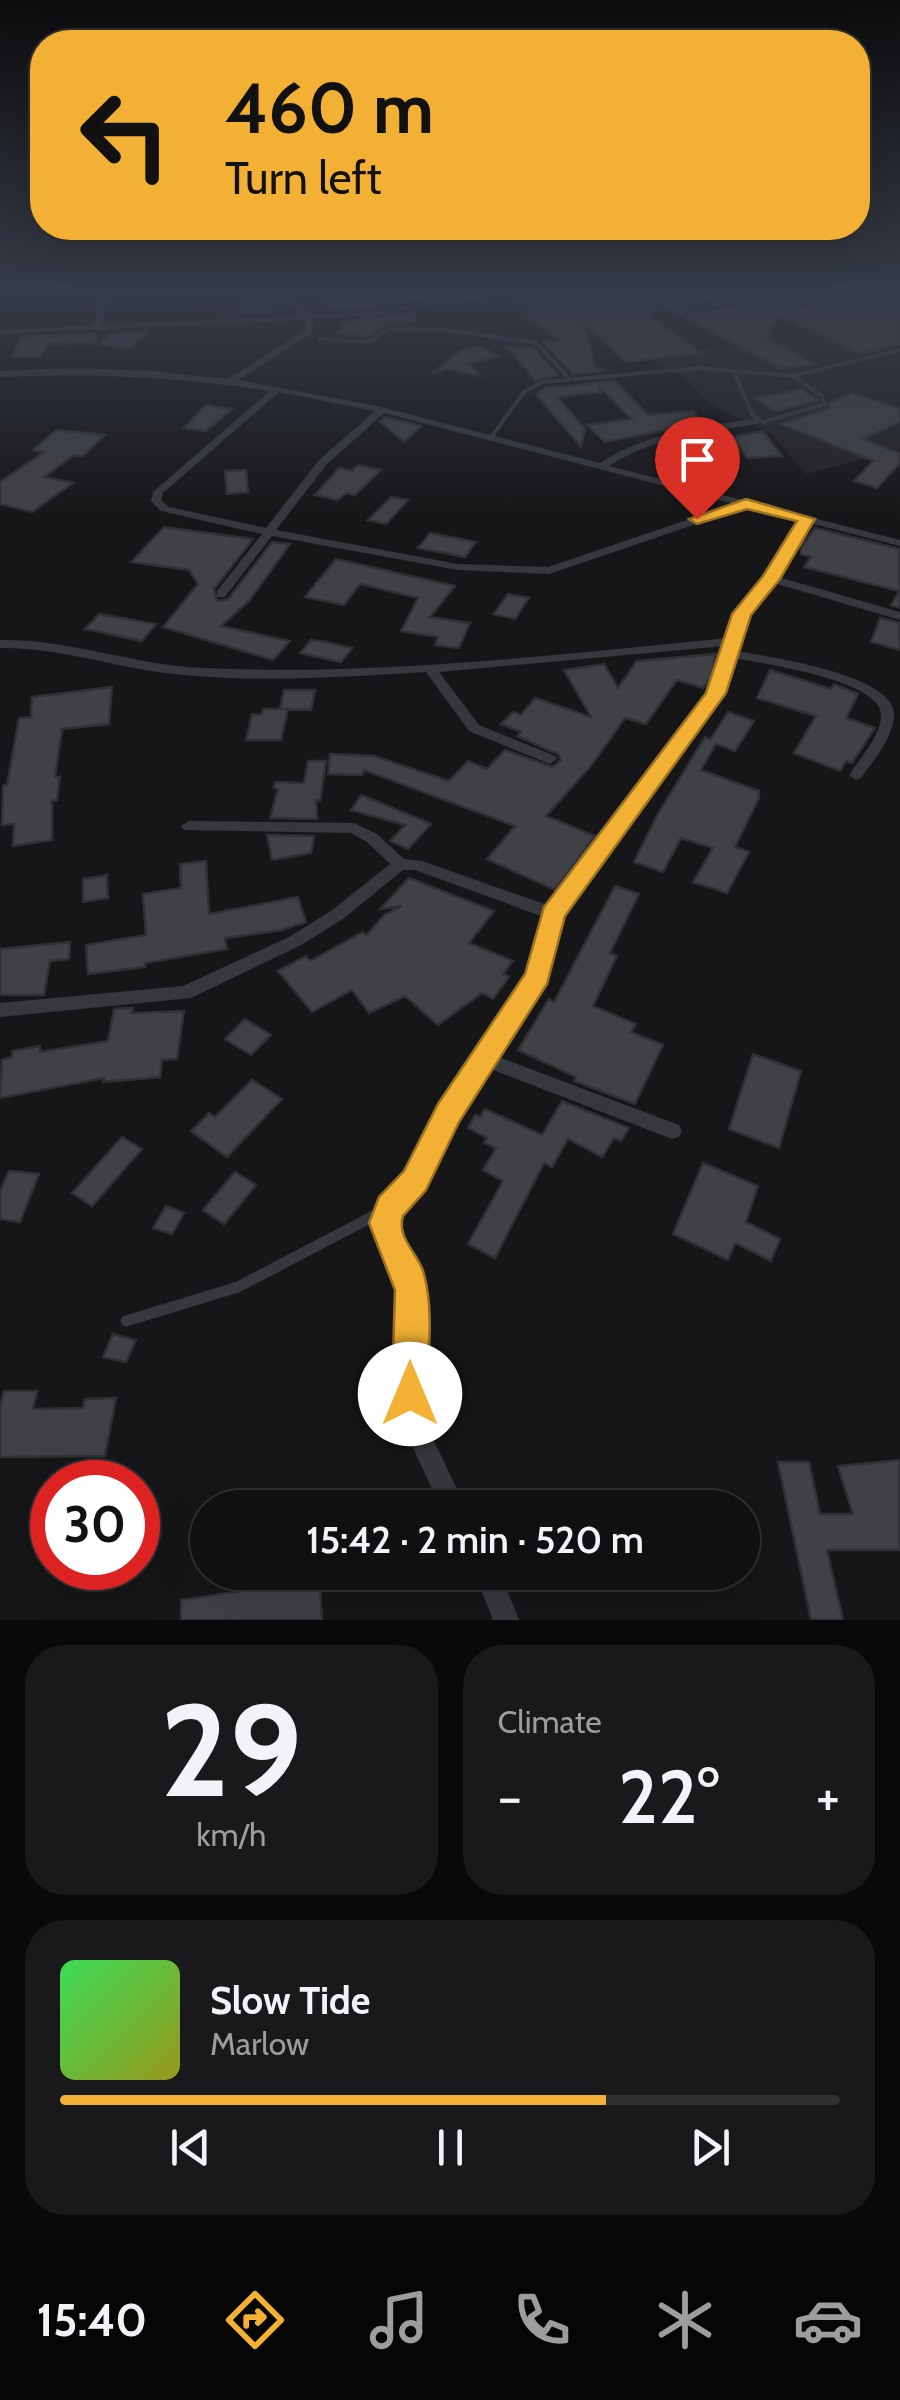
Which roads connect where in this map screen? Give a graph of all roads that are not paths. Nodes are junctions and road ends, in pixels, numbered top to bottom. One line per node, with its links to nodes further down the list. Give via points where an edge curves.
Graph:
1 (253, 368): 8 (street)
2 (558, 368): 7 (lane)
3 (828, 368): 6 (lane)
4 (734, 372): 6 (lane); 7 (lane, via 700,368); 11 (lane)
5 (0, 374): 8 (street)
6 (793, 376): 11 (lane, via 825,404)
7 (568, 378): 12 (lane, via 525,390)
8 (231, 381): 9 (street)
9 (278, 389): 10 (street); 16 (street, via 158,492 156,501 192,516)
10 (382, 410): 12 (street); 16 (street, via 324,462)
11 (758, 421): 13 (street, via 645,443)
12 (492, 436): 13 (street)
13 (601, 467): 14 (street)
14 (746, 504): 15 (street); 16 (street, via 550,571 458,567)
15 (807, 519): 17 (street); 18 (street)
16 (272, 530): 19 (street)
17 (900, 543)
18 (771, 579): 20 (street); 22 (street, via 742,614)
19 (221, 594)
20 (900, 616)
21 (0, 644): 23 (street, via 37,642 154,668 256,674)
22 (728, 647): 23 (street); 25 (street, via 853,681 887,701 878,740); 28 (street, via 716,693)
23 (430, 669): 24 (street, via 474,728)
24 (550, 759)
25 (856, 776)
26 (189, 826): 27 (street, via 354,828)
27 (400, 864): 28 (street); 29 (street, via 337,915 184,993)
28 (553, 914): 30 (street, via 538,976)
29 (0, 1010)
30 (484, 1059): 31 (street); 32 (street, via 415,1180)
31 (672, 1131)
32 (390, 1208): 33 (lane, via 238,1287); 34 (street, via 384,1223 412,1290 410,1394 423,1444)
33 (126, 1321)
34 (445, 1490)
35 (494, 1590): 36 (street)
36 (506, 1620)

